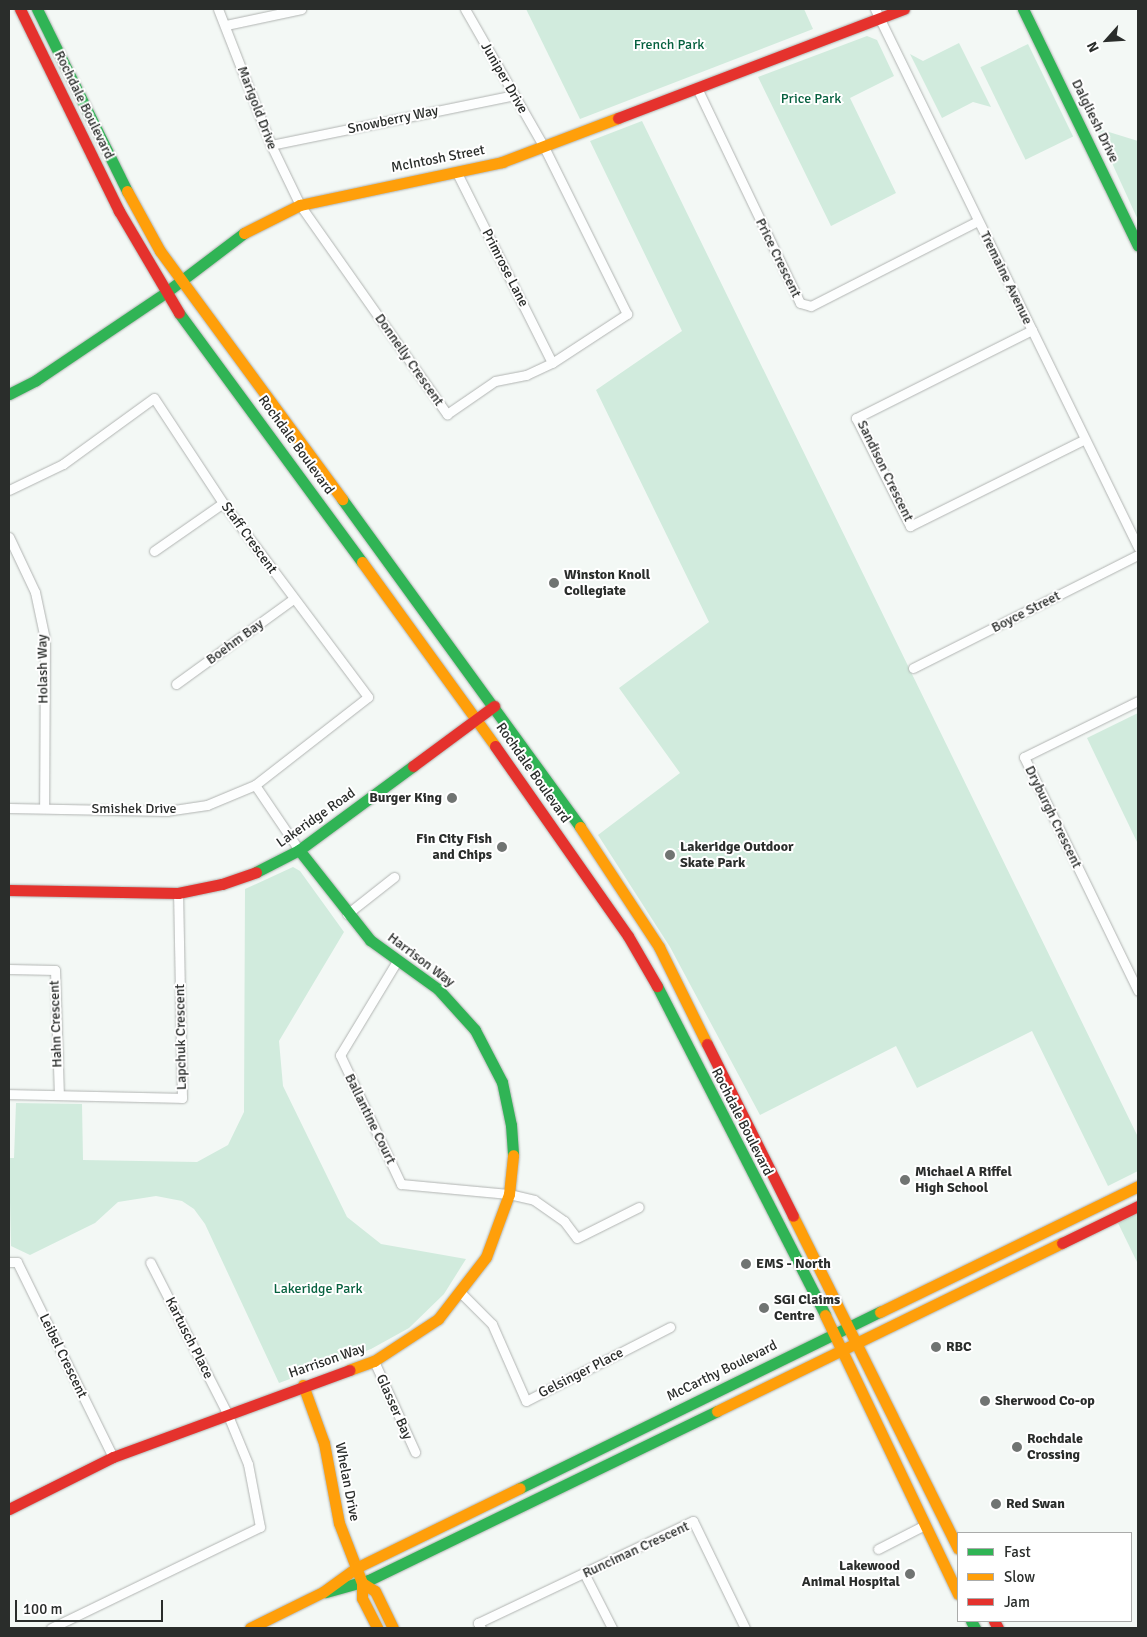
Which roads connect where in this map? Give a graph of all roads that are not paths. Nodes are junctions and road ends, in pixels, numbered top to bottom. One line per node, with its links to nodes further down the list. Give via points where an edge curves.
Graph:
1 (20, 9): 19 (main road, Rochdale Boulevard, via 119,211)
2 (37, 9): 18 (main road, Rochdale Boulevard, via 140,216)
3 (218, 9): 9 (street, Marigold Drive)
4 (301, 9): 9 (street)
5 (465, 9): 11 (street, Juniper Drive)
6 (904, 9): 8 (main road, McIntosh Street)
7 (1023, 9): 17 (main road, Dalgliesh Drive)
8 (877, 13): 10 (main road, McIntosh Street); 16 (street, Tremaine Avenue)
9 (226, 25): 12 (street, Marigold Drive)
10 (697, 88): 13 (main road, McIntosh Street); 16 (street, Price Crescent, via 800,303 811,306)
11 (514, 94): 12 (street, Snowberry Way); 13 (street, Juniper Drive)
12 (271, 145): 15 (street, Marigold Drive)
13 (544, 147): 14 (main road, McIntosh Street); 21 (street, Donnelly Crescent, via 627,314)
14 (457, 173): 15 (main road, McIntosh Street, via 391,183); 21 (street, Primrose Lane)
15 (300, 205): 18 (main road, McIntosh Street, via 264,221); 21 (street, Donnelly Crescent, via 448,414 495,381 526,375)
16 (978, 221): 20 (street, Tremaine Avenue)
17 (1138, 246)
18 (181, 281): 19 (main road, McIntosh Street); 34 (main road, Rochdale Boulevard)
19 (165, 293): 22 (main road, McIntosh Street, via 36,380); 35 (main road, Rochdale Boulevard)
20 (1032, 330): 23 (street, Tremaine Avenue); 23 (street, Sandison Crescent, via 856,418 910,526)
21 (552, 363)
22 (9, 394)
23 (1085, 439): 27 (street, Tremaine Avenue)
24 (9, 490): 25 (street, Staff Crescent, via 63,464 154,398)
25 (223, 502): 28 (street); 30 (street, Staff Crescent)
26 (9, 537): 38 (street, Holash Way, via 35,592 45,639)
27 (1138, 547)
28 (154, 551)
29 (1138, 555): 31 (street, Boyce Street)
30 (293, 599): 32 (street, Boehm Bay); 36 (street, Staff Crescent, via 368,697)
31 (913, 668)
32 (176, 684)
33 (1138, 701): 46 (street, Dryburgh Crescent, via 1024,757)
34 (494, 706): 35 (main road, Lakeridge Road); 56 (main road, Rochdale Boulevard, via 616,877 659,946)
35 (477, 719): 39 (main road, Lakeridge Road); 58 (main road, Rochdale Boulevard, via 628,936 664,998)
36 (255, 785): 38 (street, Smishek Drive, via 207,805 167,811); 39 (street, Harrison Way)
37 (9, 808): 38 (street, Smishek Drive)
38 (44, 808)
39 (299, 850): 42 (main road, Lakeridge Road, via 230,881); 43 (main road, Harrison Way)
40 (394, 877): 43 (street)
41 (9, 890): 42 (main road, Lakeridge Road)
42 (178, 893): 48 (street, Lapchuk Crescent, via 182,1098)
43 (347, 914): 44 (main road, Harrison Way, via 370,940)
44 (397, 961): 50 (main road, Harrison Way, via 438,988 475,1030 502,1082 511,1125 513,1162); 50 (street, Ballantine Court, via 340,1055 401,1184)
45 (9, 969): 48 (street, Hahn Crescent, via 55,970)
46 (1138, 991)
47 (9, 1094): 48 (street, Lapchuk Crescent)
48 (59, 1094)
49 (1138, 1186): 56 (main road, McCarthy Boulevard)
50 (509, 1194): 52 (street, via 534,1200 564,1221 577,1238); 55 (main road, Harrison Way, via 486,1257)
51 (1138, 1206): 59 (main road, McCarthy Boulevard)
52 (639, 1207)
53 (9, 1262): 65 (street, Leibel Crescent, via 17,1262)
54 (150, 1262): 63 (street, Kartusch Place)
55 (461, 1293): 57 (street, Gelsinger Place, via 492,1324 526,1401); 61 (main road, Harrison Way, via 438,1319)
56 (849, 1326): 58 (main road, McCarthy Boulevard); 59 (main road, Rochdale Boulevard)
57 (670, 1327)
58 (834, 1333): 60 (main road, Rochdale Boulevard); 70 (main road, McCarthy Boulevard)
59 (857, 1342): 60 (main road, McCarthy Boulevard); 68 (main road, Rochdale Boulevard)
60 (842, 1350): 67 (main road, Rochdale Boulevard); 72 (main road, McCarthy Boulevard)
61 (374, 1361): 62 (main road, Harrison Way); 64 (street, Glasser Bay)
62 (304, 1385): 63 (main road, Harrison Way); 70 (main road, Whelan Drive, via 324,1443 339,1523)
63 (227, 1413): 65 (main road, Harrison Way); 75 (street, Kartusch Place, via 248,1464 260,1526)
64 (415, 1452)
65 (114, 1457): 66 (main road, Harrison Way)
66 (9, 1509)
67 (925, 1525): 69 (street); 74 (main road, Rochdale Boulevard)
68 (957, 1546)
69 (878, 1549)
70 (356, 1568): 72 (main road, Whelan Drive); 73 (main road, McCarthy Boulevard)
71 (584, 1573): 79 (street, Runciman Crescent, via 478,1622); 80 (street); 81 (street, Runciman Crescent, via 693,1521)
72 (362, 1583): 73 (main road, McCarthy Boulevard); 77 (main road, Whelan Drive, via 362,1598); 78 (main road, Whelan Drive, via 375,1591)
73 (323, 1592): 76 (main road, McCarthy Boulevard)
74 (957, 1592)
75 (51, 1628)
76 (250, 1628)
77 (377, 1628)
78 (393, 1628)
79 (481, 1628)
80 (612, 1628)
81 (744, 1628)

